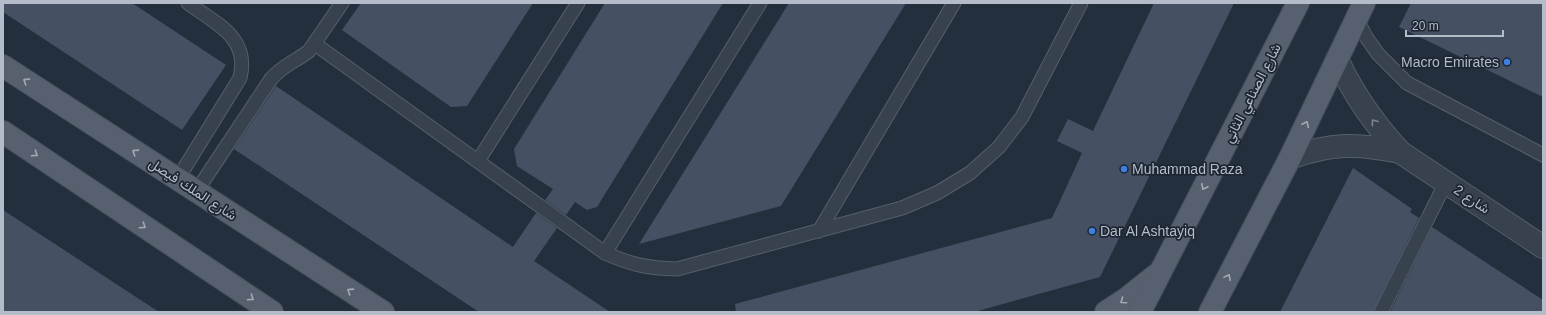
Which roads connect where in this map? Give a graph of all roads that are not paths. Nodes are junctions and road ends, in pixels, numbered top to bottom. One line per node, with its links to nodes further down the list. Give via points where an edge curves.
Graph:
1 (188, 3): 17 (lane, via 230,34 241,50 242,69 240,78)
2 (342, 3): 9 (lane)
3 (578, 3): 16 (lane)
4 (760, 3): 22 (lane)
5 (954, 3): 20 (lane)
6 (1081, 3): 20 (lane, via 1022,117 999,147 970,173 937,193 902,208)
7 (1298, 3): 23 (main road, شارع الصناعي الثاني, one-way to 23)
8 (1360, 11): 10 (main road); 14 (lane, via 1366,37 1378,54 1407,83)
9 (315, 44): 16 (lane); 19 (lane, via 302,57 285,66 271,79)
10 (1338, 59): 13 (street, شارع 2, one-way to 10, via 1364,108 1349,84); 15 (main road, one-way to 10)
11 (3, 66): 17 (main road, شارع الملك فيصل, one-way to 11)
12 (3, 132): 24 (main road, one-way to 24)
13 (1400, 152): 15 (street, شارع 2, via 1352,145 1310,151); 18 (street, شارع 2)
14 (1543, 155)
15 (1290, 158): 28 (main road, one-way to 15)
16 (478, 161): 22 (lane)
17 (177, 180): 19 (main road, شارع الملك فيصل)
18 (1446, 182): 21 (street, شارع 2); 29 (lane)
19 (196, 192): 25 (main road, شارع الملك فيصل, one-way to 19)
20 (819, 231): 22 (lane, via 677,269 634,264)
21 (1543, 247)
22 (605, 252)
23 (1161, 271): 26 (main road, one-way to 26); 27 (main road, شارع الصناعي الثاني)
24 (272, 312)
25 (383, 312)
26 (1106, 312)
27 (1140, 312)
28 (1210, 312)
29 (1381, 312)

